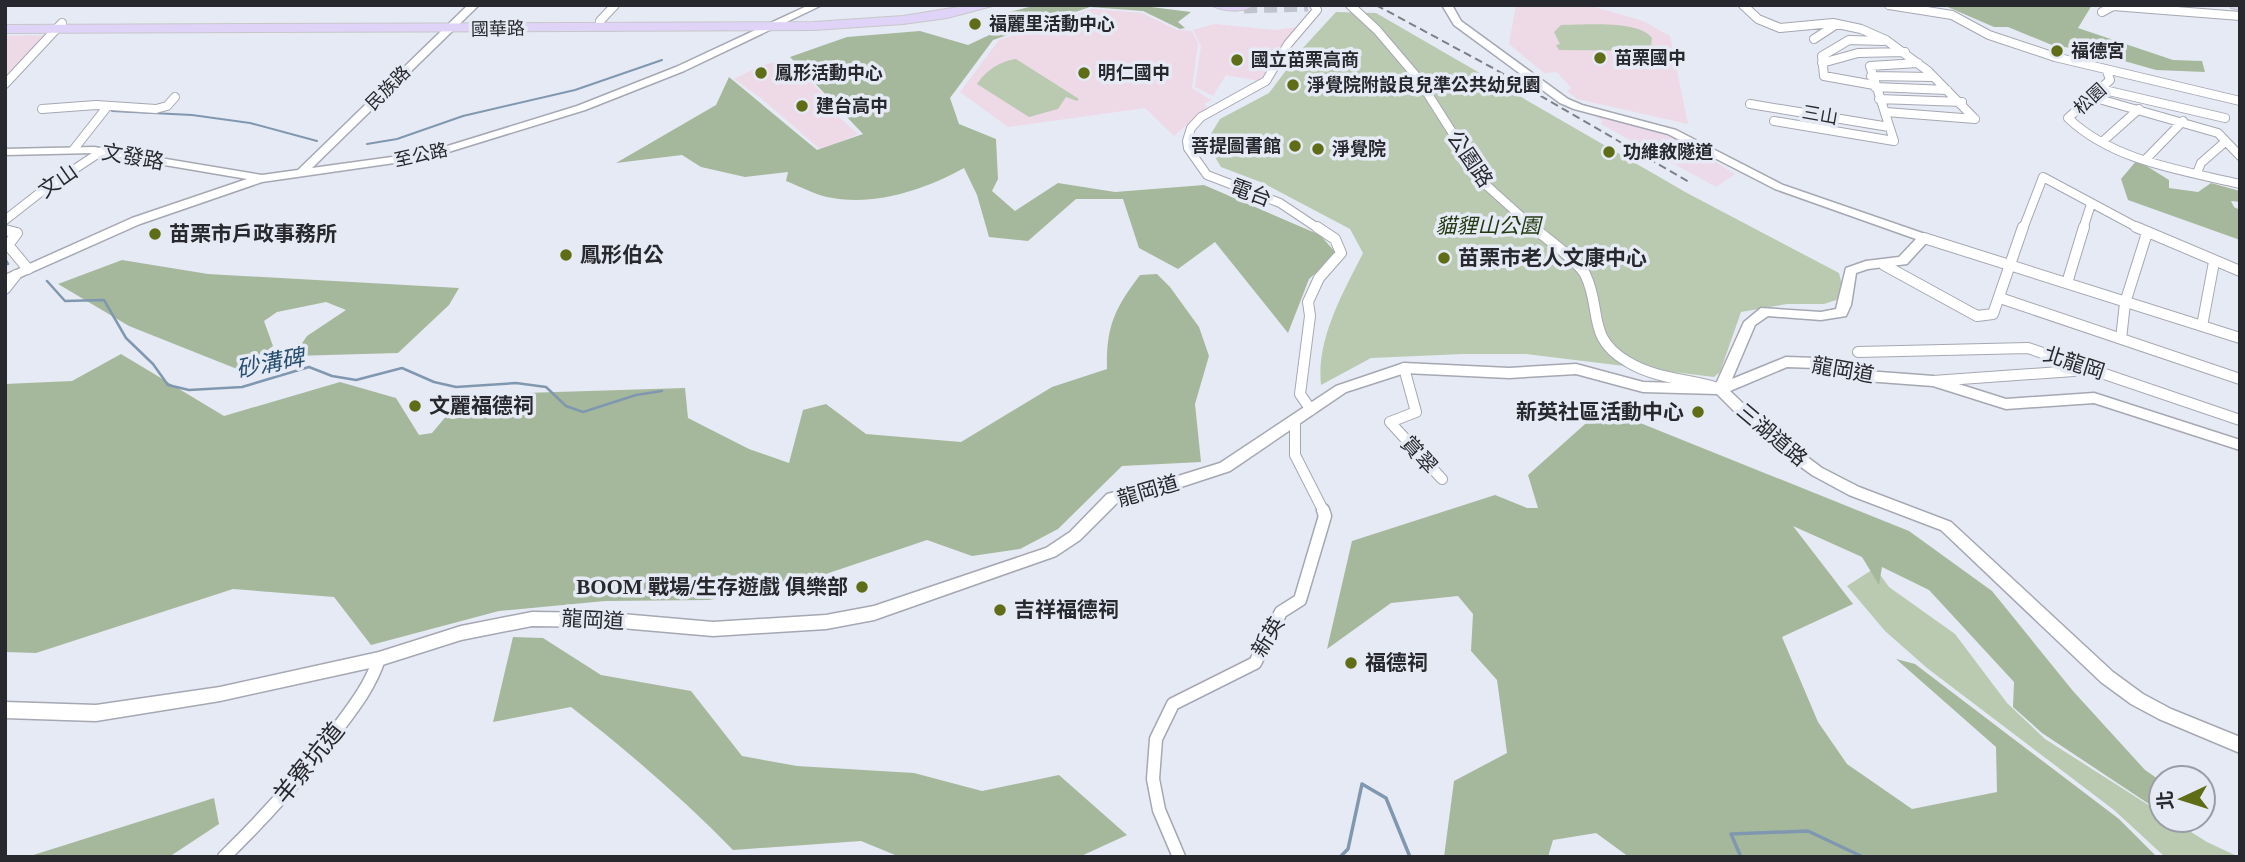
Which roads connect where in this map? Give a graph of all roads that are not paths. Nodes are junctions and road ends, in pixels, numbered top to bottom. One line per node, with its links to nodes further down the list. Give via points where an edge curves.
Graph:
1 (474, 5): 21 (street, 民族路)
2 (615, 5): 17 (street)
3 (817, 5): 16 (street, 至公路)
4 (973, 5): 13 (main road, 國華路)
5 (990, 5): 13 (main road, 國華路)
6 (1217, 5): 12 (main road)
7 (1350, 5): 83 (street, 公園路, via 1417,77 1485,184 1584,272 1598,332 1608,347 1653,374)
8 (1447, 5): 65 (street, via 1457,23 1564,101 1672,132 1779,187)
9 (1743, 5): 19 (street, via 1752,15 1781,28 1823,21)
10 (1889, 5): 29 (street, via 1905,12 1939,11 1992,37)
11 (1314, 6): 84 (street, 電台, via 1314,16 1288,44 1266,81 1201,117 1187,141 1207,175 1280,203 1335,239 1339,247 1339,258 1319,278 1308,302 1300,394)
12 (1244, 7)
13 (953, 12): 16 (main road, 國華路); 22 (main road, 國華路, via 865,24)
14 (2102, 12): 15 (street, via 2113,6)
15 (2240, 16)
16 (789, 20): 17 (main road, 國華路); 22 (street, 至公路)
17 (600, 21): 21 (main road, 國華路)
18 (5, 23): 20 (main road, 國華路)
19 (1837, 24): 24 (street); 25 (street)
20 (60, 26): 21 (main road, 國華路); 23 (main road, 國華路); 32 (street)
21 (453, 26): 22 (main road, 國華路); 57 (street, 民族路)
22 (774, 26): 57 (street, 至公路, via 619,94 471,143 411,158)
23 (5, 29)
24 (1814, 39)
25 (1888, 41): 26 (street); 27 (street, via 1844,42 1824,53)
26 (1905, 52): 27 (street, via 1858,53); 28 (street)
27 (1822, 63): 33 (street, 三山, via 1824,76)
28 (1918, 63): 30 (street, via 1870,66); 31 (street)
29 (2107, 71): 34 (street, 松園, via 2110,80); 39 (street, 松園)
30 (1871, 76): 31 (street); 33 (street)
31 (1933, 77): 35 (street)
32 (5, 84)
33 (1875, 86): 35 (street, 三山); 38 (street)
34 (2100, 89): 37 (street, 松園); 46 (street)
35 (1947, 90): 40 (street)
36 (175, 97): 42 (street, via 156,109)
37 (2092, 97): 44 (street); 50 (street, 松園, via 2068,118 2083,133)
38 (1879, 99): 40 (street); 45 (street)
39 (2240, 101)
40 (1962, 102): 45 (street, via 1975,119)
41 (1750, 104): 49 (street, 三山)
42 (107, 107): 43 (street); 52 (street)
43 (42, 109)
44 (2138, 109): 48 (street); 50 (street)
45 (1886, 112): 49 (street)
46 (2225, 118)
47 (1774, 121): 49 (street, 三山, via 1894,141)
48 (2183, 121): 51 (street, via 2218,133); 56 (street)
49 (1889, 127)
50 (2102, 142): 56 (street, 松園)
51 (2225, 142): 55 (street); 58 (street, via 2201,163)
52 (74, 149): 53 (street, 文發路); 54 (street, 文發路)
53 (103, 151): 59 (street, 文發路); 62 (street, 文山)
54 (5, 152)
55 (2240, 156)
56 (2145, 160): 58 (street, 松園)
57 (303, 171): 59 (street, 至公路)
58 (2197, 173): 60 (street, 松園)
59 (260, 178): 70 (street, 至公路, via 136,221)
60 (2240, 184)
61 (2091, 204): 64 (street); 68 (street, via 2043,177); 71 (street)
62 (5, 220)
63 (5, 230): 70 (street, via 17,233 8,245)
64 (2147, 233): 66 (street); 74 (street, 北龍岡)
65 (1924, 238): 67 (street, 三湖道路, via 1903,261); 68 (street)
66 (2214, 262): 69 (street); 75 (street)
67 (1884, 265): 73 (street, via 1978,316 1993,314); 83 (street, 三湖道路, via 1850,271 1841,313 1822,316 1766,311 1750,322)
68 (2010, 265): 71 (street); 73 (street)
69 (2240, 271)
70 (14, 275): 72 (street)
71 (2067, 283): 74 (street)
72 (5, 289)
73 (2000, 298): 77 (street)
74 (2125, 303): 75 (street); 77 (street, 北龍岡)
75 (2202, 326): 76 (street)
76 (2240, 338)
77 (2121, 339): 81 (street)
78 (1858, 352): 80 (street, 北龍岡, via 2028,348)
79 (1404, 368): 83 (street, 龍岡道, via 1509,373 1576,369 1643,387); 84 (street, 龍岡道, via 1341,389); 88 (street, 賞翠, via 1416,412 1390,422)
80 (2093, 369): 82 (street); 85 (street, 北龍岡)
81 (2240, 379)
82 (1933, 381): 83 (street, 龍岡道, via 1852,375 1817,363 1786,362); 87 (street, 龍岡道, via 2006,404 2094,398)
83 (1721, 389): 91 (street, 三湖道路, via 1765,435 1807,466 1854,491 1946,526 2107,677 2137,699)
84 (1311, 410): 86 (street, 龍岡道)
85 (2240, 420)
86 (1296, 421): 89 (street, 龍岡道, via 1225,467 1112,498 1075,536 1051,552 874,613 826,622 713,629 532,619 461,633); 93 (street, 新英, via 1295,454 1325,516 1300,600 1281,612 1255,663 1173,704 1156,739 1153,779 1159,810)
87 (2240, 445)
88 (1442, 480)
89 (379, 659): 90 (street, 龍岡道, via 220,694 96,713); 92 (street, 羊寮坑道, via 374,678 318,755)
90 (5, 709)
91 (2240, 745)
92 (224, 857)
93 (1179, 857)

